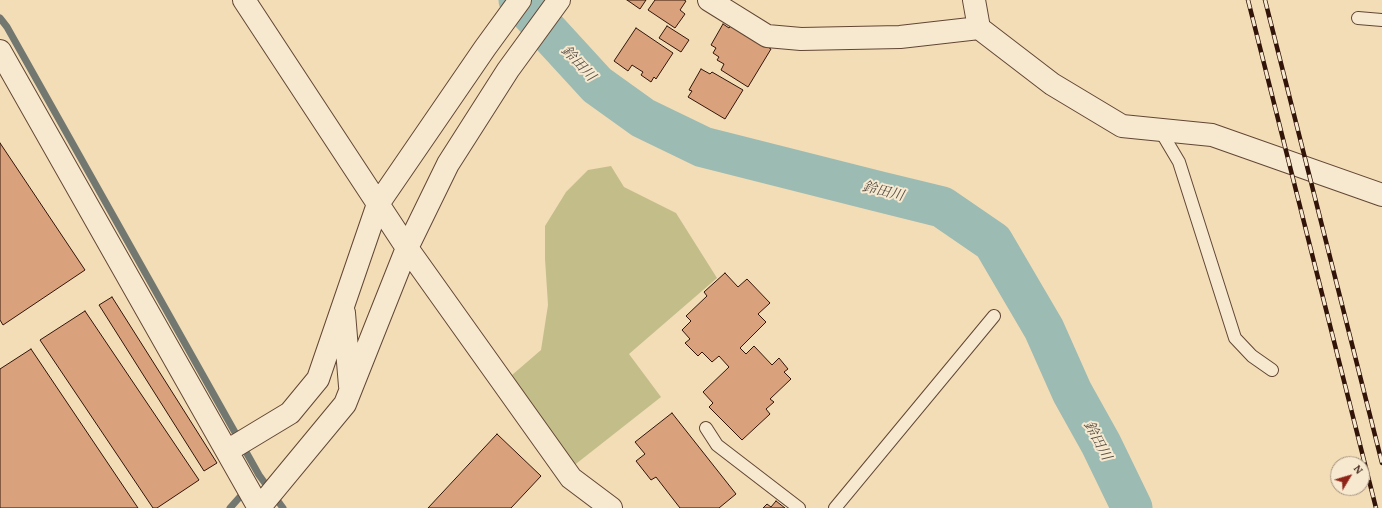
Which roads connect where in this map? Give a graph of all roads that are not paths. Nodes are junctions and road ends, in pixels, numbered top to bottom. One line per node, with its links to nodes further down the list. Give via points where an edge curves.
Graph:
1 (244, 0): 12 (street)
2 (520, 0): 12 (street)
3 (559, 0): 13 (street, via 508,70 448,164)
4 (708, 0): 8 (street, via 768,36 801,39 900,37)
5 (974, 0): 8 (street)
6 (1358, 18): 7 (lane)
7 (1382, 20)
8 (979, 28): 10 (street, via 1052,84 1122,126)
9 (0, 51): 19 (street)
10 (1160, 130): 11 (street, via 1212,135); 16 (lane, via 1179,162 1235,338 1252,356)
11 (1382, 195)
12 (378, 204): 13 (street); 14 (street)
13 (407, 248): 17 (street); 21 (street, via 571,478)
14 (343, 306): 17 (street); 19 (street, via 318,379 290,413)
15 (994, 316): 23 (lane)
16 (1272, 370)
17 (351, 391): 20 (street, via 345,404)
18 (706, 428): 22 (lane, via 717,445)
19 (227, 450): 20 (street)
20 (259, 506)
21 (611, 508)
22 (799, 508)
23 (835, 508)

